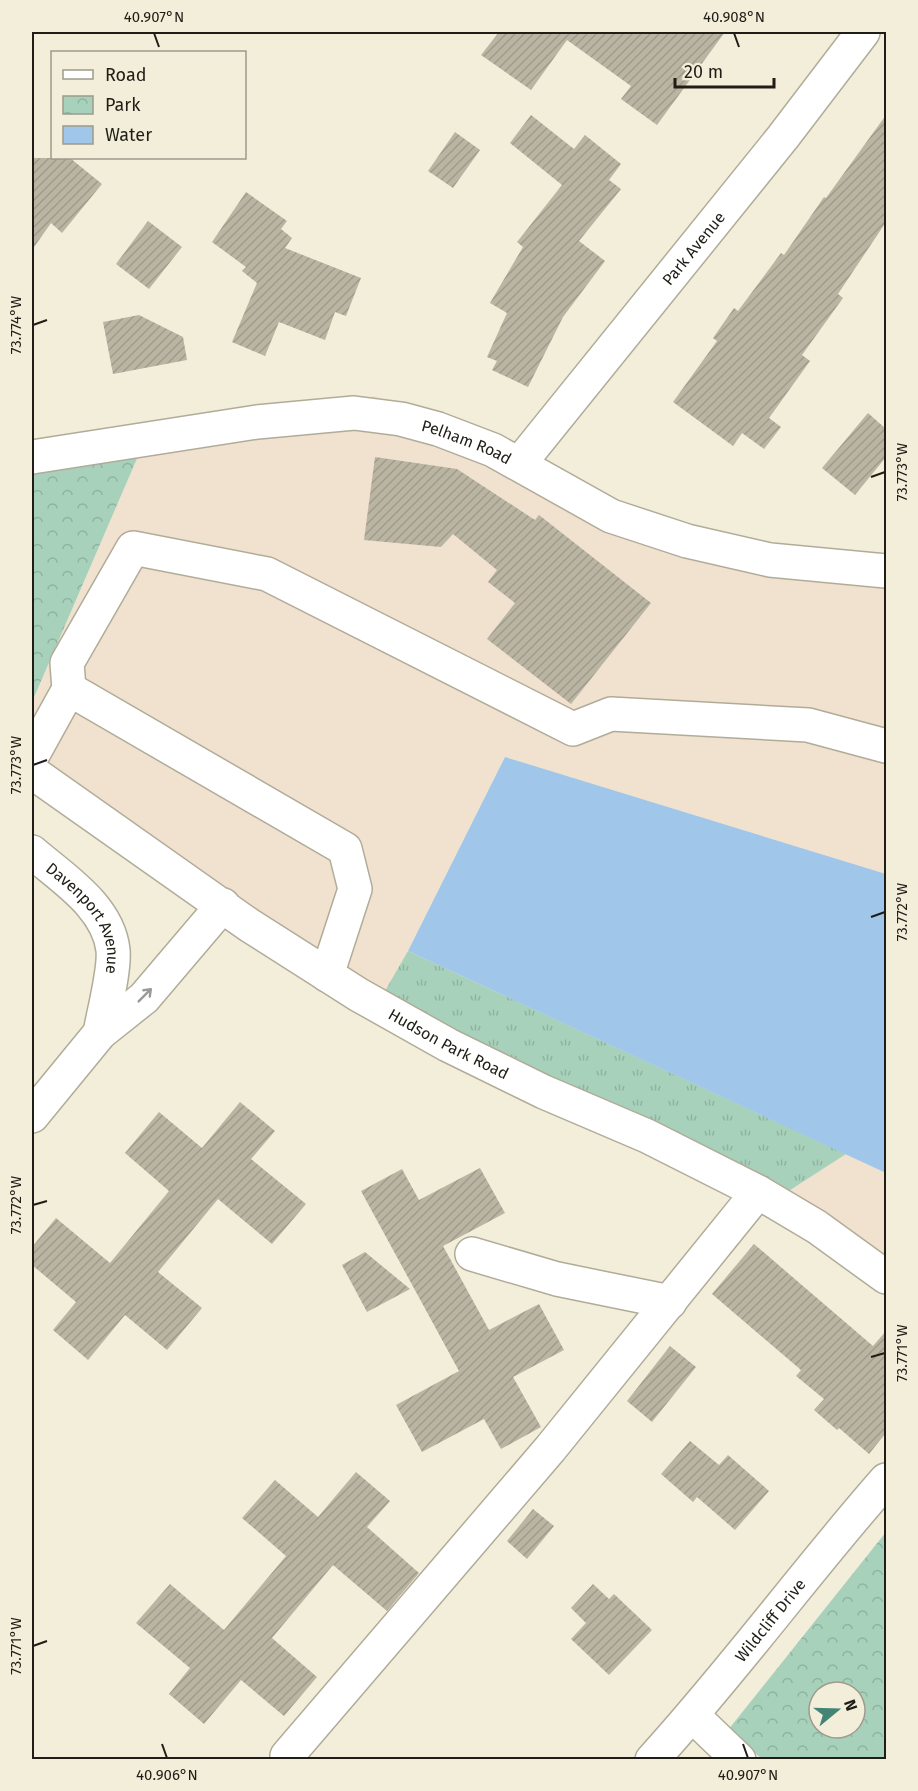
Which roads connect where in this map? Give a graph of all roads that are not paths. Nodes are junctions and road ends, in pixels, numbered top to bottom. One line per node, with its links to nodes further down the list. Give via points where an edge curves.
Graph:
1 (863, 32): 3 (street, Park Avenue)
2 (32, 457): 3 (street, Pelham Road, via 256,422 354,413 438,429)
3 (520, 464): 4 (street, Pelham Road, via 611,516 687,541 770,560)
4 (886, 571)
5 (69, 690): 6 (street, via 67,663 133,548 267,574 573,729 611,714 808,725); 7 (street); 11 (street, via 345,849 355,889)
6 (886, 746)
7 (32, 756)
8 (32, 772): 10 (street, Hudson Park Road)
9 (32, 852): 12 (street, Davenport Avenue, via 84,897 106,924 113,951)
10 (223, 905): 11 (street, Hudson Park Road); 12 (street, one-way to 10, via 144,998)
11 (327, 975): 14 (street, Hudson Park Road, via 448,1045 647,1136)
12 (100, 1033): 13 (street)
13 (32, 1116)
14 (758, 1192): 16 (street, Hudson Park Road, via 817,1227); 17 (street)
15 (472, 1254): 17 (street, via 557,1279)
16 (886, 1277)
17 (670, 1302): 20 (street, via 550,1449)
18 (886, 1480): 19 (street, Wildcliff Drive)
19 (692, 1715): 21 (street, Wildcliff Drive); 22 (street)
20 (287, 1756)
21 (652, 1760)
22 (739, 1760)

